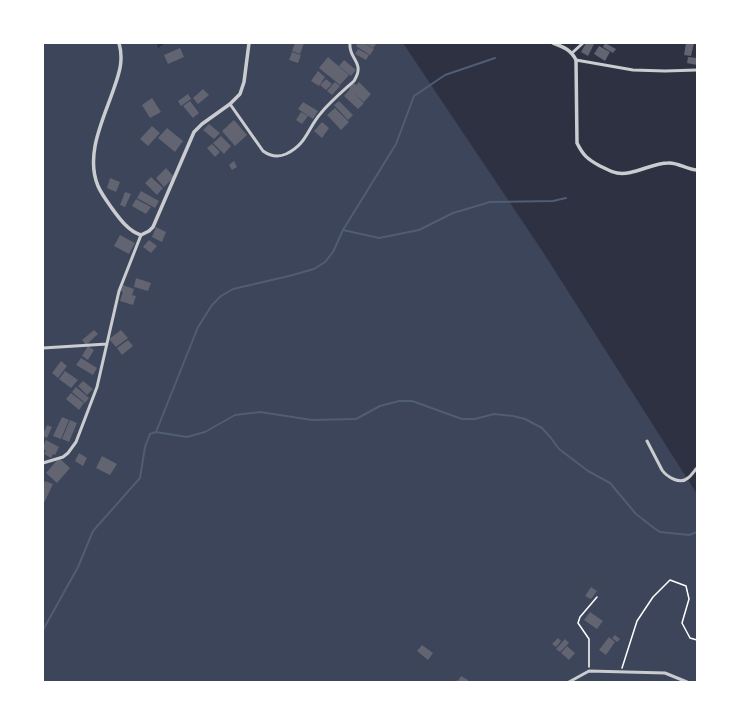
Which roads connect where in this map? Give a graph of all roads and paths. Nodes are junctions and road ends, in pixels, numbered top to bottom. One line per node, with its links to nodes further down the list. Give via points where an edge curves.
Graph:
1 (119, 43): 11 (street, via 121,66 98,135 94,155 95,173 100,189 113,209 130,230)
2 (249, 43): 9 (street, via 244,82 240,94)
3 (350, 43): 9 (street, via 358,64 358,75 320,113 293,151 282,156 263,151)
4 (553, 43): 6 (street)
5 (583, 43): 6 (street)
6 (572, 53): 7 (street)
7 (576, 60): 8 (street, via 633,70); 10 (street, via 577,143 582,154 596,164 618,173 670,162)
8 (697, 70)
9 (230, 104): 11 (street, via 194,132 153,227)
10 (697, 170)
11 (141, 235): 12 (street, via 118,290)
12 (107, 344): 13 (street); 15 (street, via 97,387 72,449 63,457)
13 (43, 348)
14 (647, 441): 16 (street, via 665,474 681,481 687,479)
15 (43, 463)
16 (697, 468)
17 (597, 597): 19 (path, via 578,623 589,639)
18 (697, 640): 20 (path, via 690,638 682,623 690,599 686,586 670,580 653,597 637,621)
19 (589, 670): 20 (street); 21 (street)
20 (620, 671): 22 (street, via 665,673)
21 (569, 682)
22 (687, 682)

